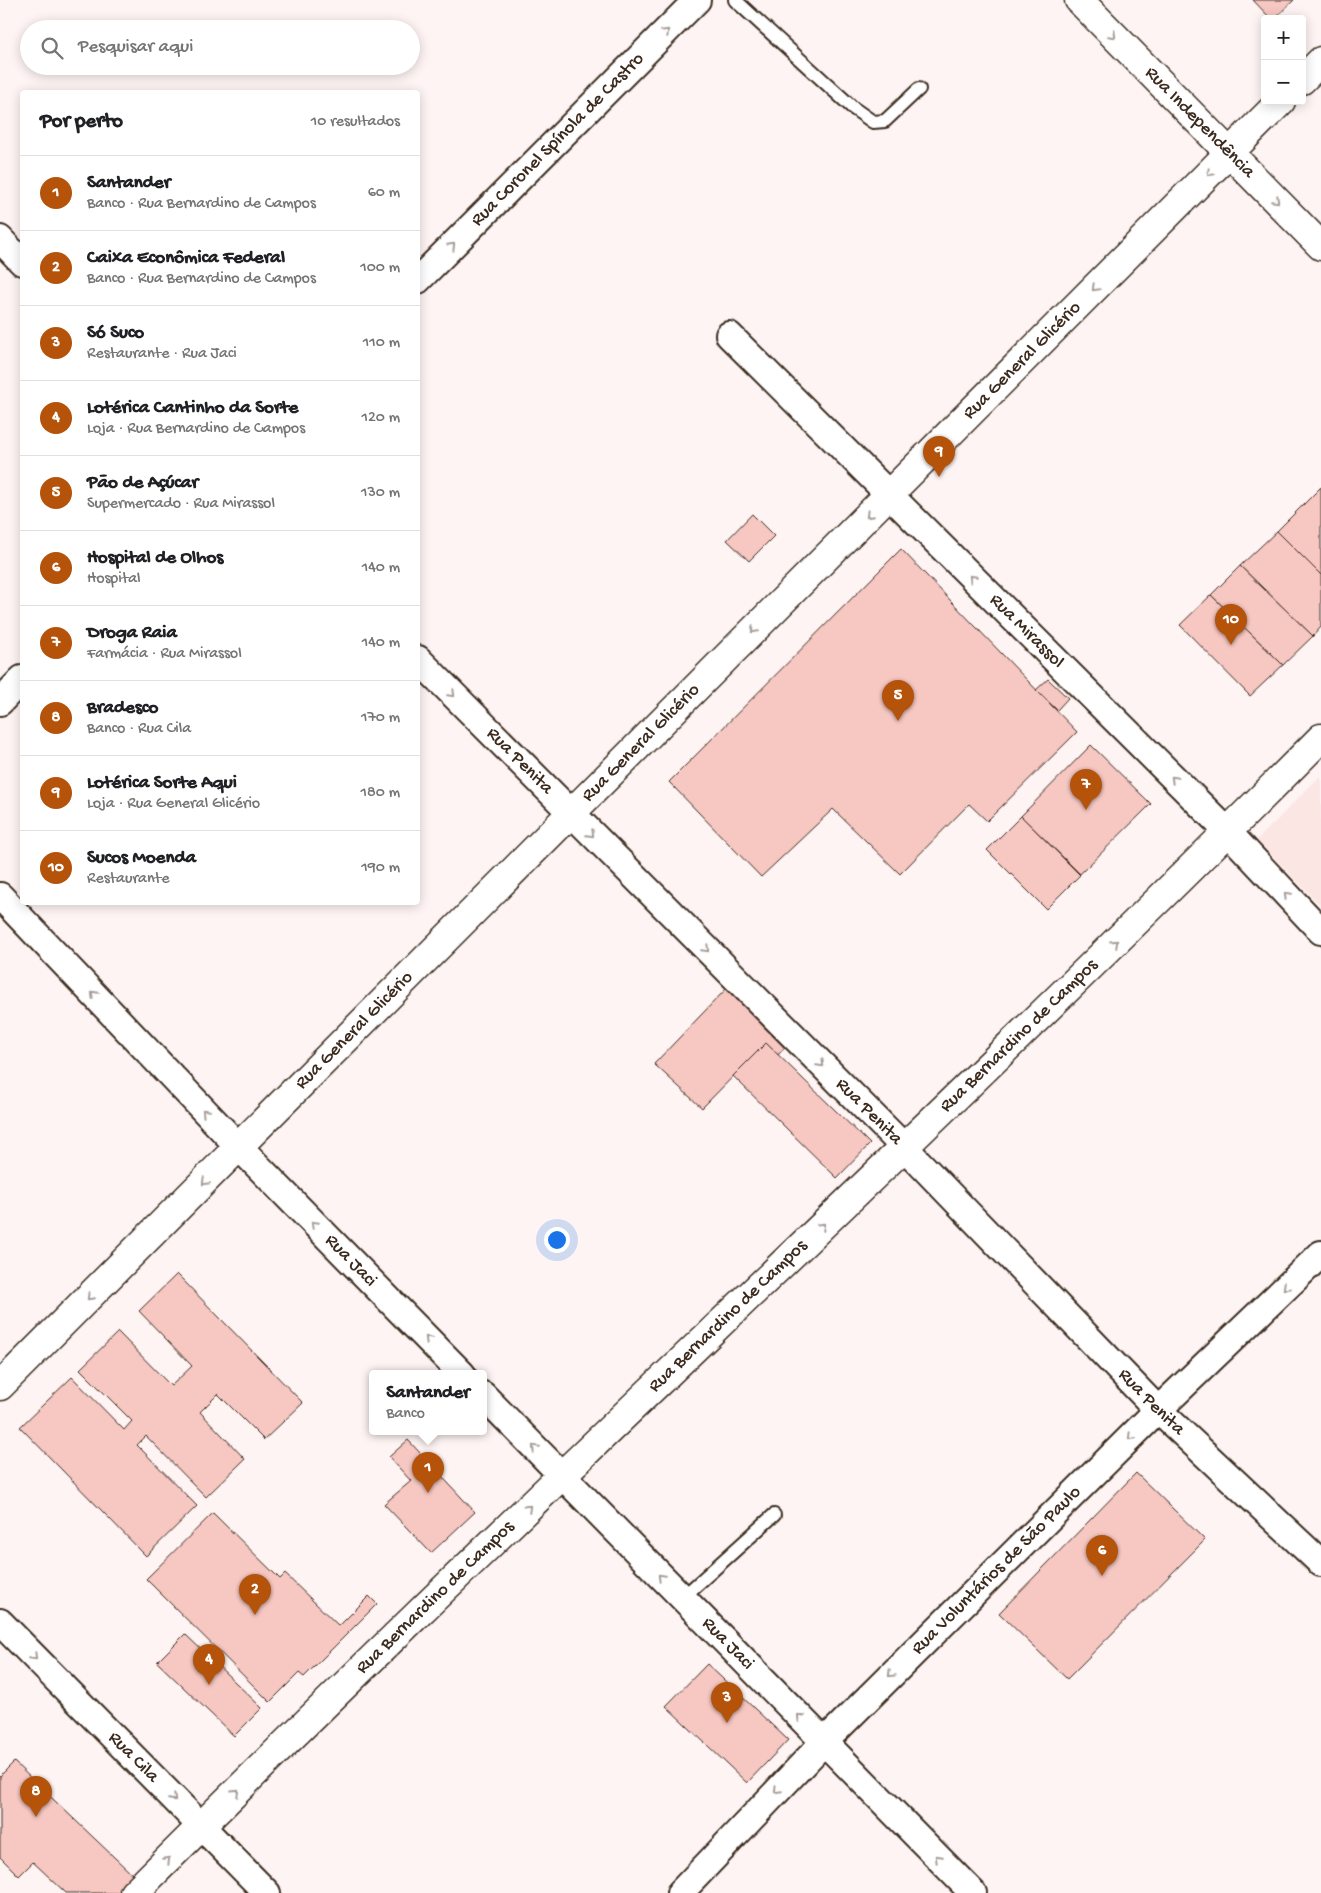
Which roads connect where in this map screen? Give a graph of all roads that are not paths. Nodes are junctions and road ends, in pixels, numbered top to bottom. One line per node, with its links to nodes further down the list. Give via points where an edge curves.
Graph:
1 (697, 0): 12 (street, Rua Coronel Spínola de Castro, one-way to 1)
2 (735, 0): 6 (lane, via 853,108 873,122 885,121)
3 (1079, 0): 8 (street, Rua Independência, one-way to 8)
4 (1321, 61): 5 (street)
5 (1306, 76)
6 (919, 89)
7 (1277, 105): 8 (street, Rua General Glicério)
8 (1230, 153): 10 (street, Rua Independência, one-way to 10); 14 (street, Rua General Glicério, one-way to 14)
9 (0, 239): 11 (street)
10 (1321, 246)
11 (20, 260)
12 (420, 278)
13 (729, 335): 14 (street, Rua Mirassol)
14 (888, 496): 19 (street, Rua General Glicério, one-way to 19); 20 (street, Rua Mirassol, one-way to 14)
15 (420, 661): 19 (street, Rua Penita, one-way to 19)
16 (20, 682): 17 (street)
17 (0, 702)
18 (1321, 738): 20 (street, Rua Bernardino de Campos)
19 (571, 813): 23 (street, Rua General Glicério); 24 (street, Rua Penita, one-way to 24)
20 (1228, 832): 22 (street, Rua Mirassol, one-way to 20); 24 (street, Rua Bernardino de Campos, one-way to 20)
21 (0, 896): 23 (street, Rua Jaci, one-way to 21)
22 (1321, 931)
23 (239, 1148): 26 (street, Rua Jaci, one-way to 23); 27 (street, Rua General Glicério, one-way to 27)
24 (904, 1148): 29 (street, Rua Penita); 30 (street, Rua Bernardino de Campos, one-way to 24)
25 (1321, 1254): 29 (street, Rua Voluntários de São Paulo, one-way to 29)
26 (458, 1370)
27 (3, 1378)
28 (487, 1400): 30 (street, Rua Jaci, one-way to 28)
29 (1158, 1410): 32 (street, Rua Penita); 35 (street, Rua Voluntários de São Paulo, one-way to 35)
30 (561, 1475): 33 (street, Rua Jaci, one-way to 30); 36 (street, Rua Bernardino de Campos, one-way to 30)
31 (774, 1515): 33 (lane)
32 (1321, 1563)
33 (682, 1598): 35 (street, Rua Jaci, one-way to 33)
34 (0, 1622): 36 (street, Rua Cila, one-way to 36)
35 (824, 1742): 39 (street, Rua Voluntários de São Paulo, one-way to 39); 40 (street, Rua Jaci, one-way to 35)
36 (201, 1826): 37 (street, Rua Bernardino de Campos, one-way to 36); 38 (street, Rua Cila)
37 (134, 1893)
38 (267, 1893)
39 (680, 1893)
40 (973, 1893)

